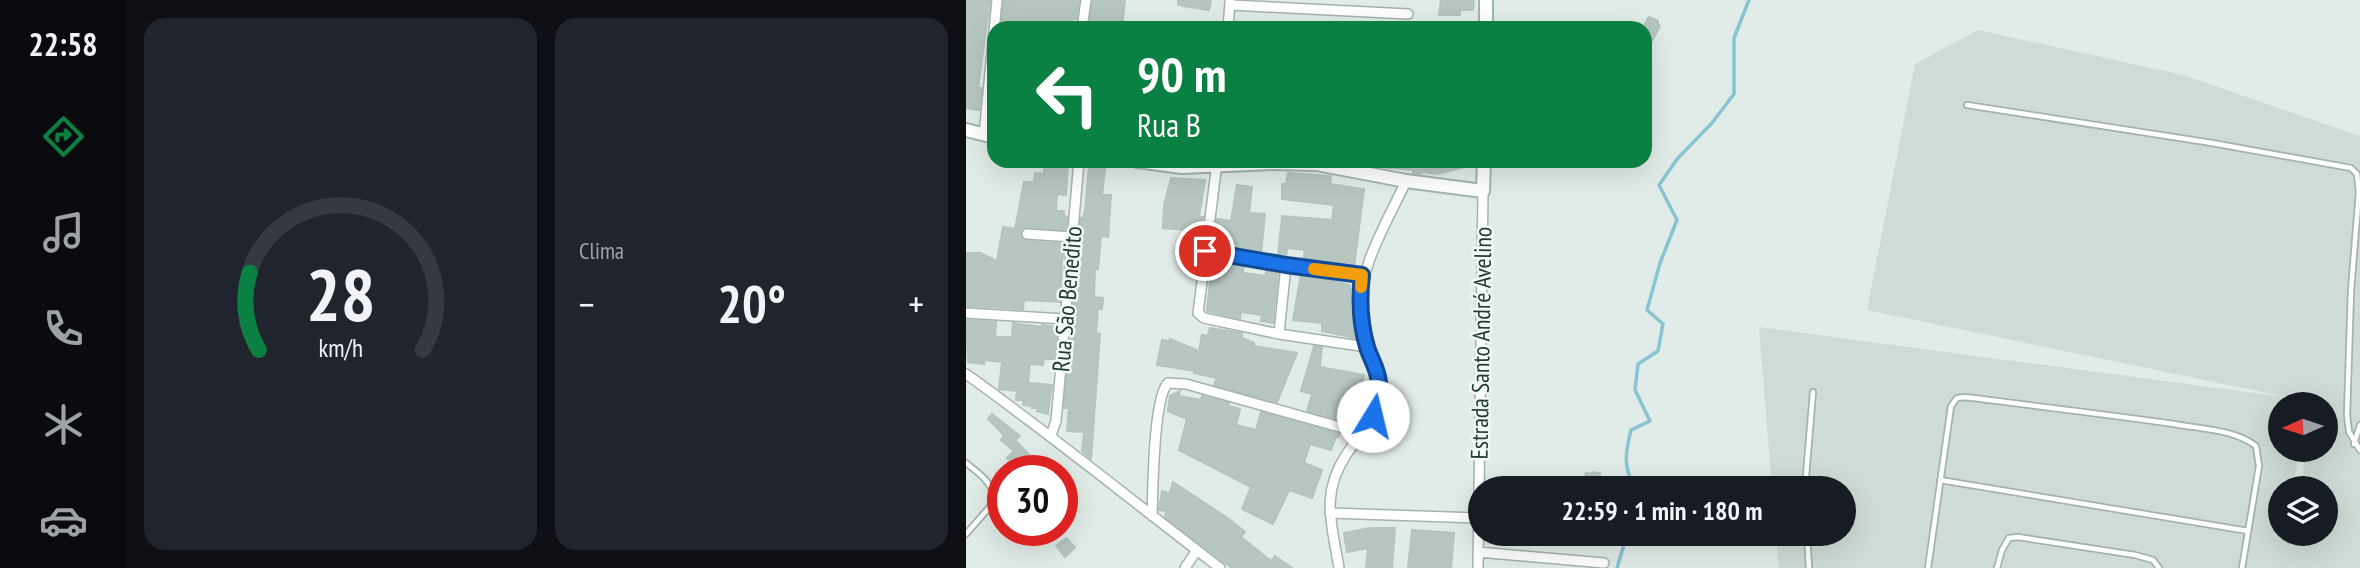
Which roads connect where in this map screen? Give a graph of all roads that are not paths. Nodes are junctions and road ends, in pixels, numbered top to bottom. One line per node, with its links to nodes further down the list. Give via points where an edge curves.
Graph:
1 (997, 0): 7 (street)
2 (1086, 0): 8 (street)
3 (1486, 0): 10 (main road)
4 (1230, 3): 5 (street); 9 (street)
5 (1311, 5): 6 (street)
6 (1408, 14)
7 (996, 21)
8 (1083, 21)
9 (1229, 21)
10 (1486, 21)
11 (1967, 105): 34 (lane, via 2212,143 2351,169 2357,174 2347,365 2347,415)
12 (966, 130): 13 (main road)
13 (987, 135)
14 (1078, 168): 21 (street, Rua São Benedito)
15 (1216, 168): 22 (street)
16 (1338, 168): 18 (main road)
17 (1484, 168): 19 (main road, Estrada Santo André Avelino)
18 (1406, 181): 19 (main road); 24 (street)
19 (1483, 191): 37 (street, Estrada Santo André Avelino)
20 (1027, 234): 21 (street)
21 (1072, 237): 26 (street, Rua São Benedito)
22 (1205, 251): 23 (street); 27 (street, via 1197,309 1204,318)
23 (1286, 265): 24 (street); 27 (street)
24 (1362, 275): 28 (street, via 1360,308)
25 (966, 313): 26 (street)
26 (1065, 319): 33 (street, Rua São Benedito)
27 (1279, 334): 28 (street)
28 (1367, 347): 32 (street, via 1379,386 1373,416)
29 (966, 374): 33 (street)
30 (1813, 392): 38 (lane)
31 (2360, 425): 34 (lane)
32 (1361, 433): 40 (street, via 1331,484); 41 (street, via 1186,384 1168,383 1156,432)
33 (1051, 435): 41 (street)
34 (2354, 444): 35 (lane)
35 (2360, 450)
36 (966, 463): 44 (lane, via 992,487 995,496)
37 (1479, 476)
38 (1806, 476)
39 (1940, 480): 43 (lane); 43 (lane, via 1951,406 1960,397 2215,431 2246,438 2258,451); 55 (lane)
40 (1330, 513): 42 (street); 52 (street)
41 (1153, 516): 47 (street)
42 (1468, 518)
43 (2248, 531): 58 (lane)
44 (966, 534)
45 (1478, 546): 48 (street, Estrada Santo André Avelino)
46 (1808, 546): 54 (lane)
47 (1197, 550): 50 (street); 51 (street)
48 (1478, 552): 49 (street); 53 (street, Estrada Santo André Avelino)
49 (1604, 563)
50 (1185, 568)
51 (1220, 568)
52 (1339, 568)
53 (1478, 568)
54 (1809, 568)
55 (1928, 568)
56 (1997, 568): 57 (lane, via 2009,538 2018,537 2134,555 2153,560)
57 (2158, 568)
58 (2242, 568)

